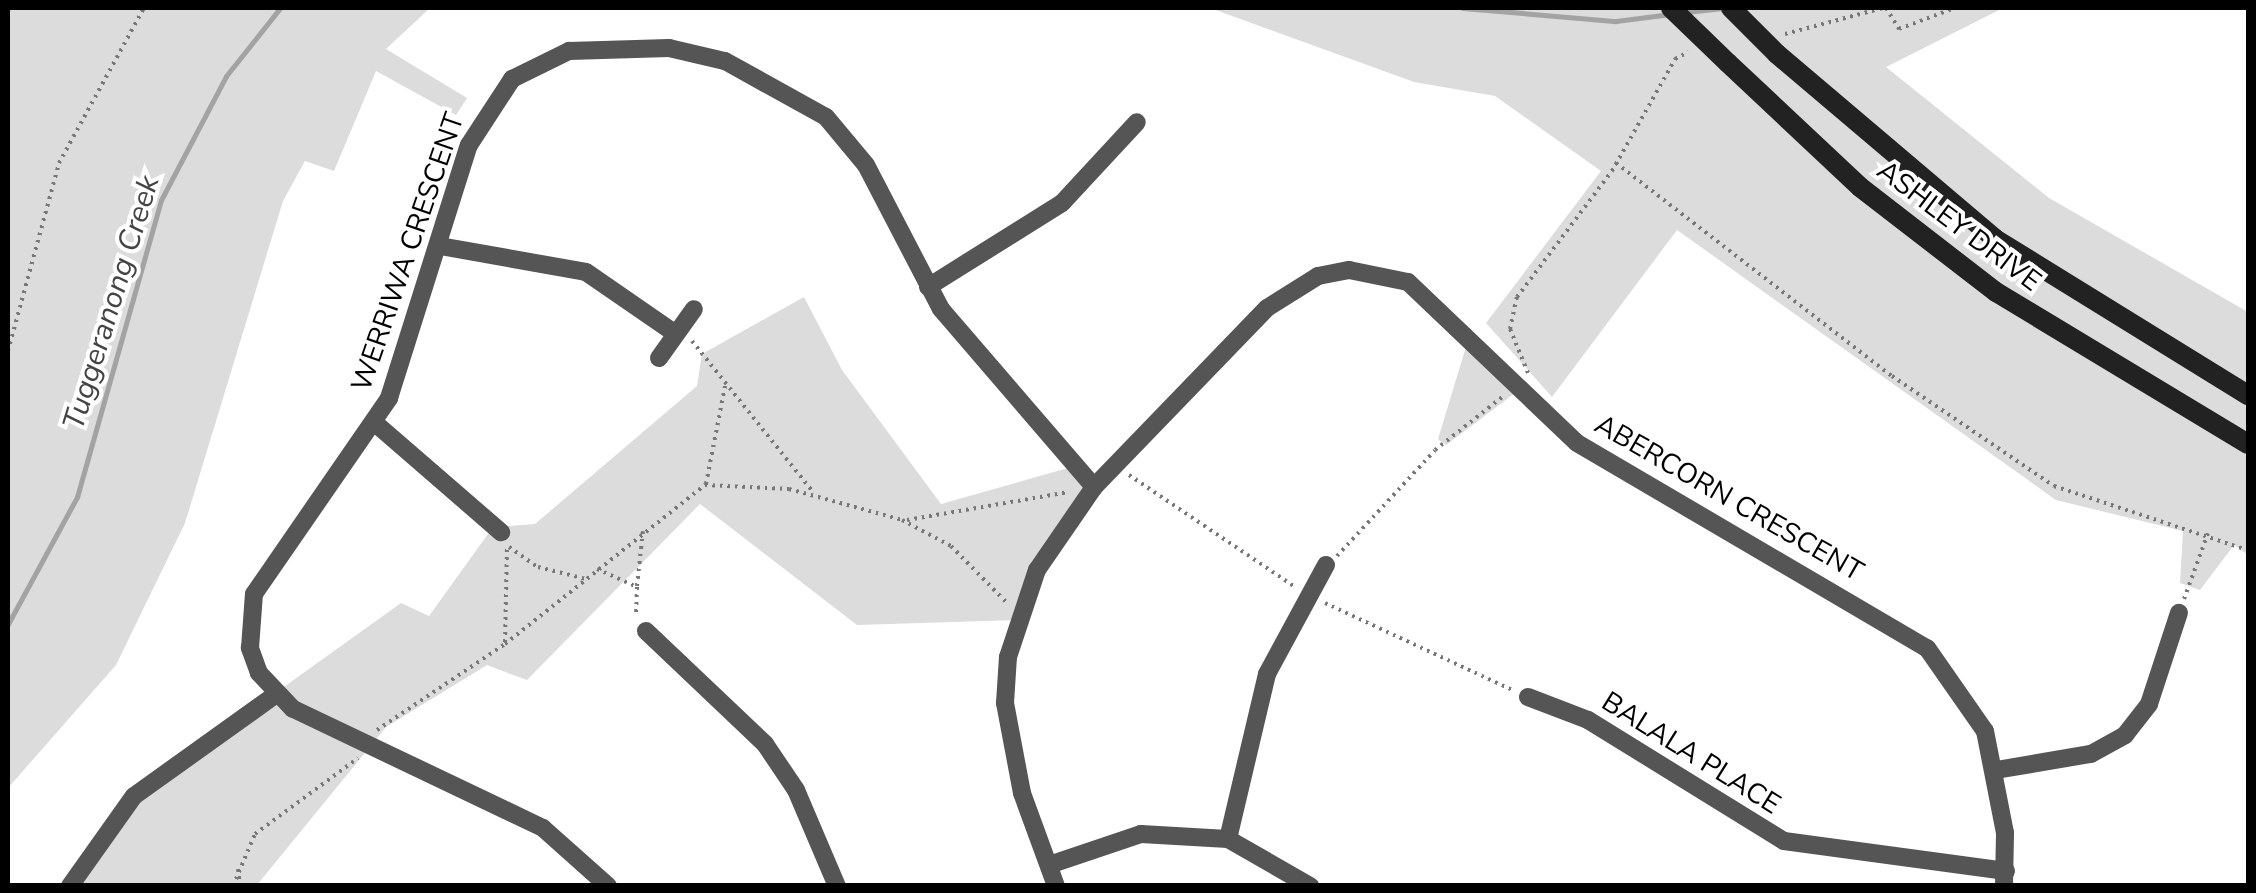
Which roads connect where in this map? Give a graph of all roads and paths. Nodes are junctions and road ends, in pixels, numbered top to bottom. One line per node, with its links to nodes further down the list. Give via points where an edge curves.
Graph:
1 (144, 8): 14 (path, via 58,163)
2 (1671, 8): 23 (main road, ASHLEY DRIVE, bridge, via 1860,187 1996,292)
3 (1730, 8): 6 (main road, ASHLEY DRIVE, bridge)
4 (1885, 8): 5 (path, via 1908,28); 6 (path)
5 (1954, 8)
6 (1777, 45): 20 (main road, ASHLEY DRIVE, via 1995,240)
7 (1704, 50): 9 (path, via 1675,59)
8 (1137, 122): 11 (street, via 1062,203)
9 (1615, 163): 17 (path, via 1510,313 1530,366); 32 (path, via 1892,376 2054,486)
10 (440, 246): 11 (street, WERRIWA CRESCENT, via 482,116 512,79 569,51 669,48 724,61 826,117 866,165); 13 (street, via 586,272); 22 (street, WERRIWA CRESCENT)
11 (928, 287): 27 (street, WERRIWA CRESCENT, via 972,352)
12 (694, 309): 13 (street)
13 (676, 334): 15 (street); 18 (path, via 685,333)
14 (8, 351)
15 (659, 358)
16 (1495, 380): 19 (path)
17 (1521, 380)
18 (724, 381): 26 (path); 29 (path, via 791,475)
19 (1507, 393): 21 (path); 35 (path, via 1435,450)
20 (2248, 395)
21 (1521, 406)
22 (375, 423): 33 (street); 43 (street, WERRIWA CRESCENT, via 254,594 250,648)
23 (2248, 444)
24 (1138, 458): 25 (path)
25 (1124, 472)
26 (706, 484): 29 (path); 31 (path)
27 (1094, 487): 46 (street, ABERCORN CRESCENT, via 1290,288 1349,270 1394,276 1434,299 1578,443 1927,648 1977,712); 49 (street, ABERCORN CRESCENT, via 1037,570 1008,657 1010,749)
28 (1067, 490): 30 (path)
29 (817, 495): 30 (path)
30 (902, 520): 39 (path, via 951,546)
31 (643, 531): 36 (path); 38 (path)
32 (2208, 531): 34 (path); 40 (path)
33 (503, 538): 37 (path, via 538,567); 42 (path)
34 (2248, 550)
35 (1326, 566): 47 (street, via 1267,674)
36 (597, 569): 37 (path); 38 (path)
37 (586, 579): 42 (path)
38 (636, 587): 41 (path, via 631,607)
39 (998, 600)
40 (2179, 613): 46 (street, via 2150,704 2126,735 2091,754)
41 (646, 631): 55 (street, via 765,744 796,790)
42 (505, 644): 45 (path)
43 (275, 695): 45 (street); 51 (street, via 134,796)
44 (1528, 697): 50 (street, BALALA PLACE, via 1588,720 1784,841)
45 (368, 744): 48 (path, via 255,834); 54 (street, via 542,828)
46 (1996, 770): 50 (street, ABERCORN CRESCENT)
47 (1228, 838): 49 (street, via 1141,834); 57 (street)
48 (238, 864): 52 (path); 53 (path)
49 (1049, 865): 56 (street, ABERCORN CRESCENT)
50 (2005, 878)
51 (70, 886)
52 (233, 886)
53 (240, 886)
54 (608, 886)
55 (837, 886)
56 (1056, 886)
57 (1310, 886)

